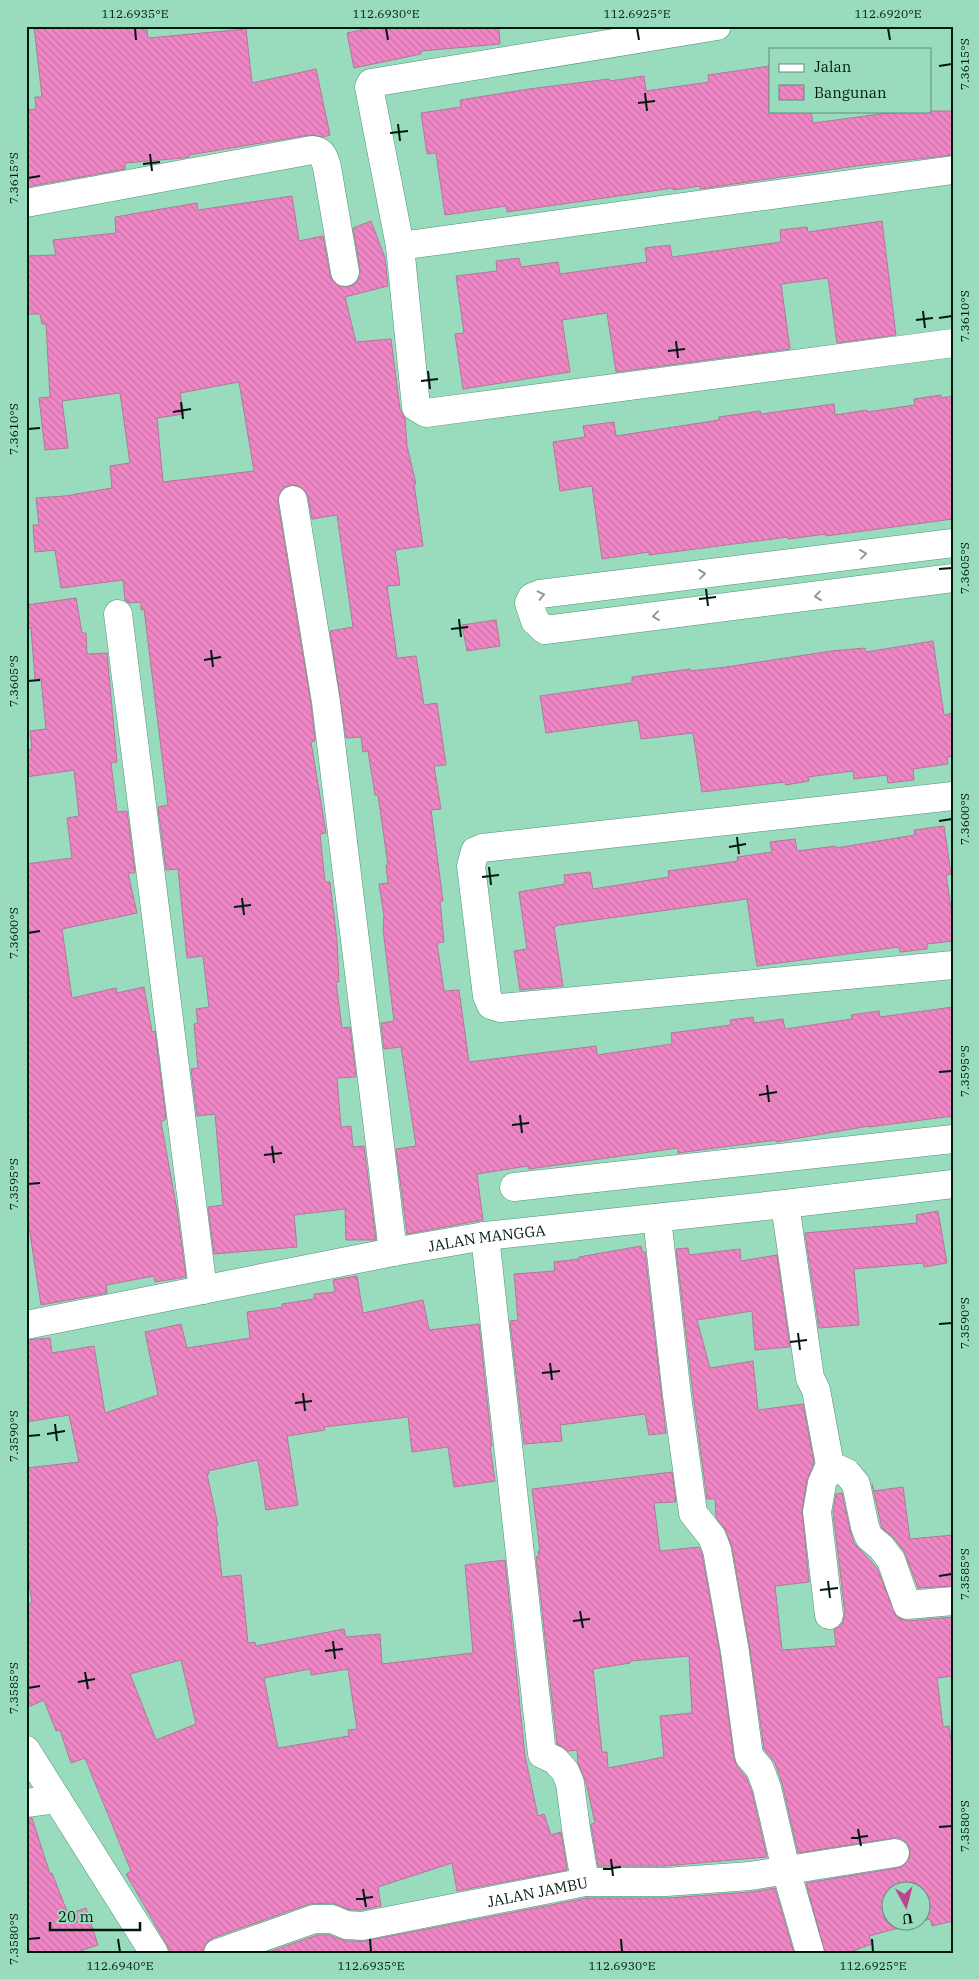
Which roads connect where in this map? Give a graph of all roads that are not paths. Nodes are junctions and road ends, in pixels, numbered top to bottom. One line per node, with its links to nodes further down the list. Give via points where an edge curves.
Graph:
1 (717, 26): 4 (street, via 371,83 369,87)
2 (953, 170): 4 (street)
3 (26, 202): 5 (street, via 318,150 327,167)
4 (400, 246): 6 (street, via 416,408 426,413)
5 (345, 272)
6 (953, 343)
7 (293, 500): 19 (street, via 326,702)
8 (953, 543): 9 (street, one-way to 8, via 545,630 535,621 529,603 532,597 540,594)
9 (953, 578)
10 (118, 614): 20 (street)
11 (953, 796): 12 (street, via 482,848 475,851 471,866 487,996 491,1005 501,1008)
12 (953, 964)
13 (953, 1139): 15 (street)
14 (953, 1184): 16 (street, JALAN MANGGA)
15 (514, 1187)
16 (785, 1204): 17 (street, JALAN MANGGA); 22 (street, via 810,1378 816,1390)
17 (657, 1218): 18 (street, JALAN MANGGA); 29 (street, via 693,1513 712,1537 717,1550 735,1652 748,1756 760,1769 767,1788)
18 (485, 1236): 19 (street, JALAN MANGGA); 30 (street, via 542,1754 560,1765 570,1783)
19 (393, 1252): 20 (street, JALAN MANGGA)
20 (203, 1290): 21 (street, JALAN MANGGA)
21 (26, 1325)
22 (830, 1465): 23 (street, via 847,1473 856,1484 869,1537 891,1560 907,1605); 24 (street, via 822,1483 817,1512)
23 (953, 1601)
24 (829, 1615)
25 (28, 1754): 26 (street)
26 (57, 1799): 27 (street); 31 (street)
27 (26, 1803)
28 (895, 1853): 29 (street, JALAN JAMBU)
29 (786, 1870): 30 (street, JALAN JAMBU, via 666,1882); 33 (street)
30 (585, 1882): 32 (street, JALAN JAMBU, via 362,1926 346,1925 332,1919 314,1919)
31 (154, 1953)
32 (218, 1953)
33 (810, 1953)

